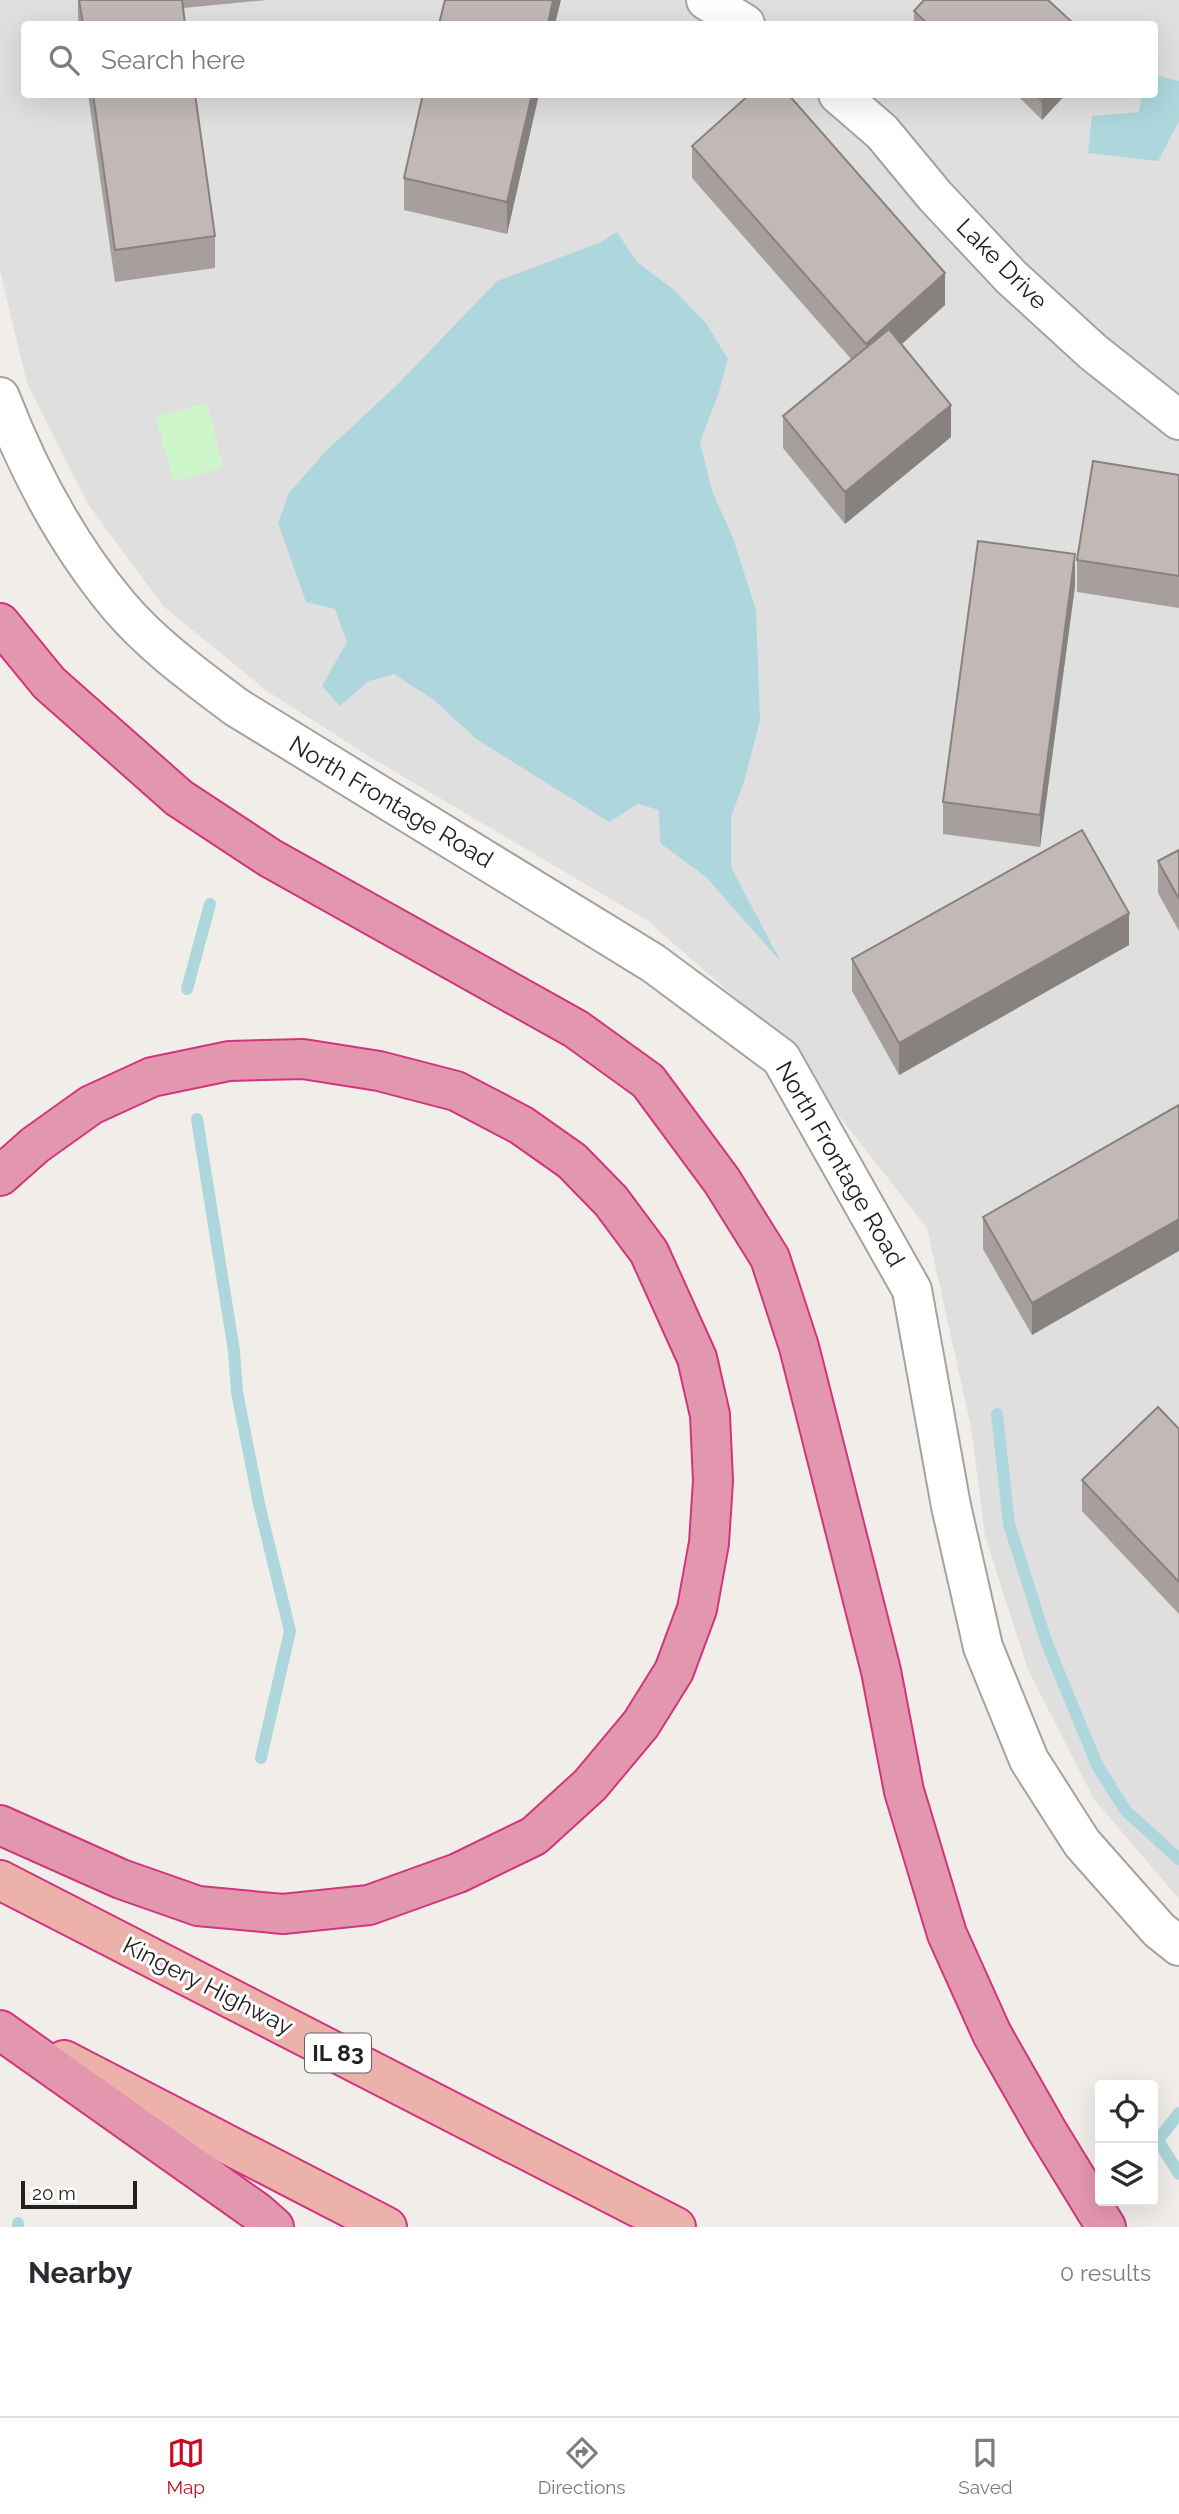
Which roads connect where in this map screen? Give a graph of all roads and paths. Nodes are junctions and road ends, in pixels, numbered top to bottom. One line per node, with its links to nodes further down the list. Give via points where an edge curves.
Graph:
1 (706, 0): 2 (street)
2 (740, 21)
3 (843, 98): 5 (street, Lake Drive, via 882,132 1011,277 1093,352)
4 (0, 397): 10 (street, North Frontage Road, via 20,449 76,550 120,607 179,664 236,707 653,963 781,1058 912,1290 951,1506 983,1647 1029,1760 1082,1843 1159,1930)
5 (1179, 420)
6 (0, 623): 15 (highway, via 49,684 179,798 270,858 576,1029 648,1081 722,1181 770,1258 799,1347 881,1671 904,1791 947,1934 992,2035)
7 (0, 1176): 8 (highway, via 90,1105 152,1077 229,1061 303,1059 379,1071 456,1091 521,1125 572,1161 611,1201 649,1252 697,1358 710,1415 713,1481 709,1543 697,1608 674,1671 640,1724 590,1785 534,1836 458,1873 369,1905 284,1914 198,1906 121,1879)
8 (0, 1825)
9 (0, 1880): 14 (highway, Kingery Highway / IL 83)
10 (1179, 1946)
11 (0, 2029): 12 (highway); 13 (highway)
12 (274, 2227)
13 (387, 2227)
14 (676, 2227)
15 (1107, 2227)

